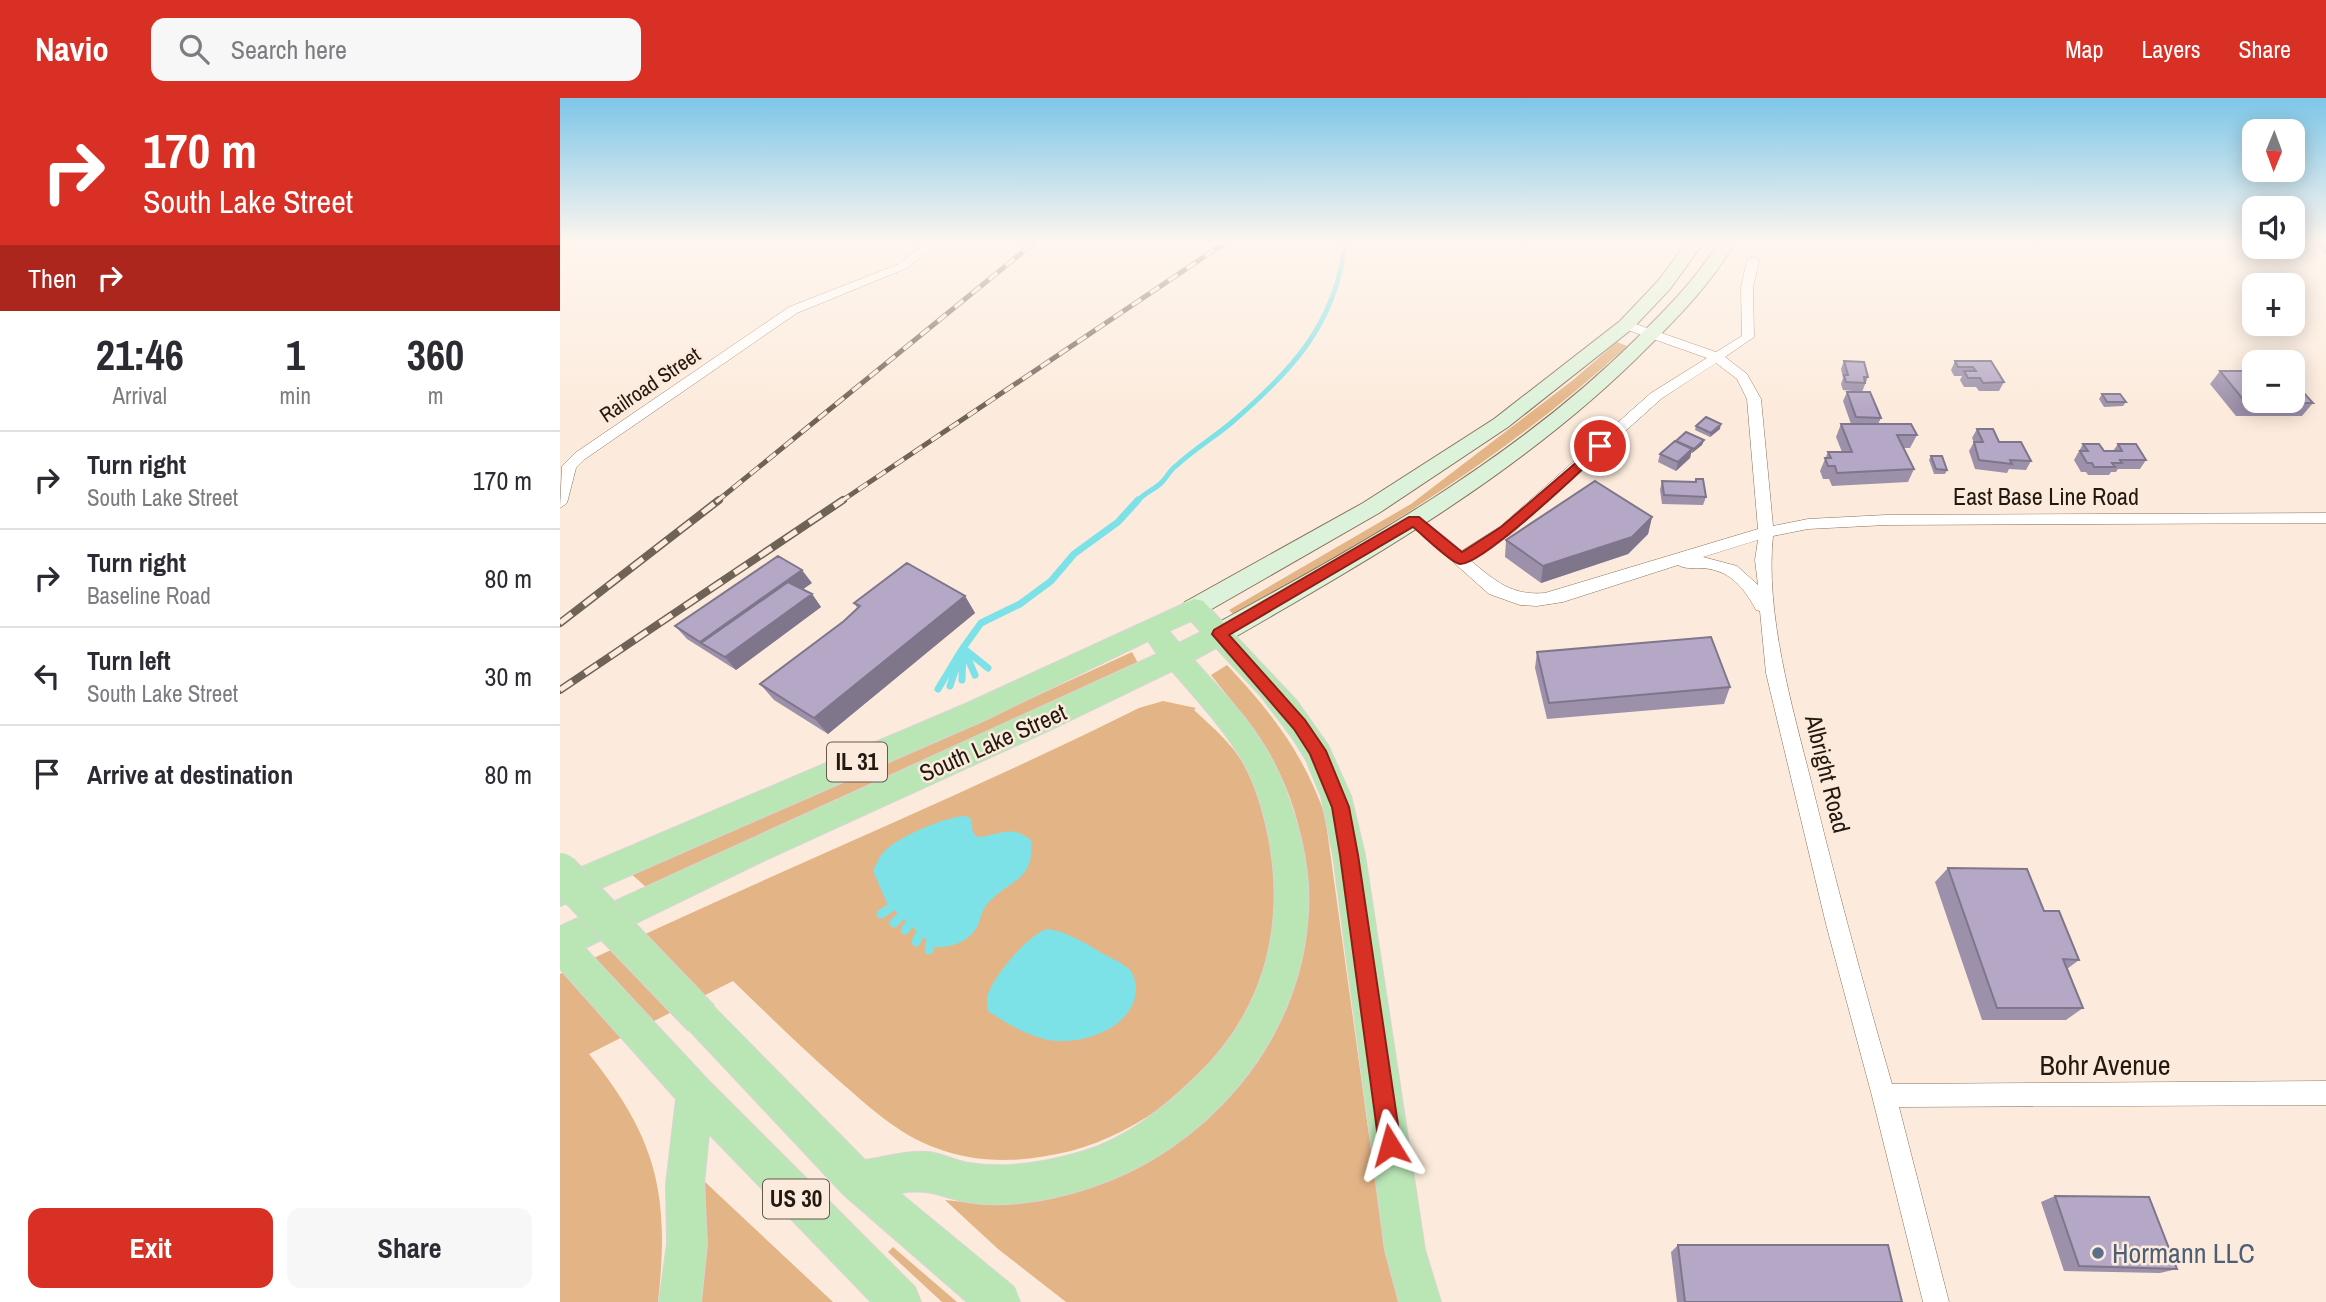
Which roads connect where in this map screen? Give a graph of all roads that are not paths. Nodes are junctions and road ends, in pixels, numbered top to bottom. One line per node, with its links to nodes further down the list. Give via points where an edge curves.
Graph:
1 (823, 298): 8 (street, Railroad Street, via 793,310 580,456 569,466)
2 (1651, 298): 5 (main road, IL 31)
3 (1685, 298): 6 (main road, IL 31)
4 (1747, 298): 7 (street, via 1748,337)
5 (1626, 325): 6 (street, Albright Road); 14 (main road, South Lake Street / IL 31, via 1502,423 1371,509)
6 (1653, 333): 7 (street, Albright Road); 10 (main road, IL 31, via 1552,422)
7 (1715, 356): 11 (street, Albright Road, via 1742,377 1754,399); 12 (street, via 1656,396 1506,530)
8 (560, 503)
9 (2326, 518): 11 (street, East Base Line Road, via 1886,520 1808,524)
10 (1414, 521): 12 (street); 17 (main road, South Lake Street / IL 31)
11 (1766, 532): 13 (street, East Base Line Road); 15 (street, Albright Road)
12 (1461, 559): 13 (street, via 1495,590 1523,601 1563,596)
13 (1663, 565): 15 (street, via 1699,562 1738,572 1754,588)
14 (1194, 608): 16 (main road, South Lake Street / IL 31); 17 (main road)
15 (1767, 616): 24 (street, Albright Road, via 1775,673 1833,911)
16 (1152, 628): 18 (main road); 20 (main road, South Lake Street / IL 31, via 975,712)
17 (1219, 634): 18 (main road, South Lake Street / IL 31); 29 (main road, via 1299,725 1317,751 1340,807 1405,1250)
18 (1175, 659): 21 (main road, South Lake Street / IL 31, via 667,890); 25 (main road, via 1248,742 1276,805 1287,844 1294,915 1283,973 1265,1020 1238,1062 1207,1095 1171,1126 1125,1154 1028,1183 970,1183 927,1171)
19 (560, 871): 25 (main road, US 30, bridge)
20 (560, 891)
21 (560, 944): 22 (main road, US 30)
22 (695, 1093): 26 (main road); 27 (main road, US 30)
23 (2326, 1093): 24 (street, Bohr Avenue)
24 (1884, 1096): 30 (street, Albright Road)
25 (858, 1181): 28 (main road, US 30)
26 (680, 1302)
27 (900, 1302)
28 (999, 1302)
29 (1420, 1302)
30 (1936, 1302)

